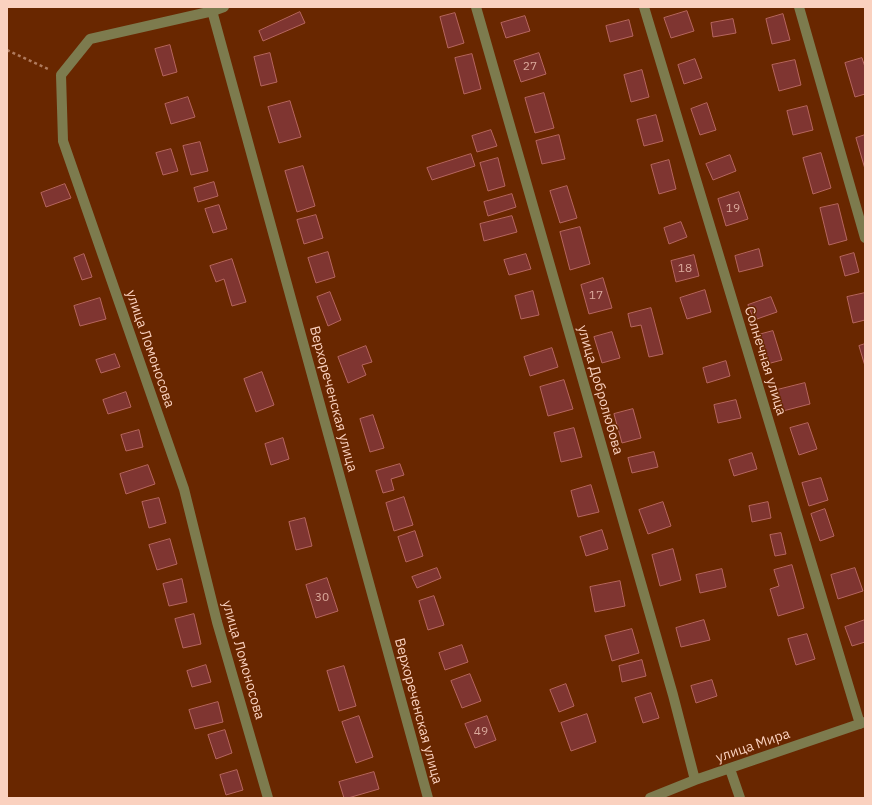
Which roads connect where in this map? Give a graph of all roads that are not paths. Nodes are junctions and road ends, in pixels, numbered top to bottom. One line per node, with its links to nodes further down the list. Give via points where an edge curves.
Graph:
1 (224, 7): 5 (street)
2 (476, 7): 9 (street, улица Добролюбова, via 671,687)
3 (644, 7): 7 (street, Солнечная улица)
4 (799, 7): 6 (street)
5 (212, 9): 10 (street, улица Ломоносова, via 90,39 61,74 63,141 184,490 217,622); 11 (street, Верхореченская улица)
6 (865, 238)
7 (863, 723): 8 (street, улица Мира)
8 (730, 769): 9 (street, улица Мира); 13 (street)
9 (695, 780): 12 (street, улица Мира)
10 (268, 798)
11 (428, 798)
12 (650, 798)
13 (740, 798)

